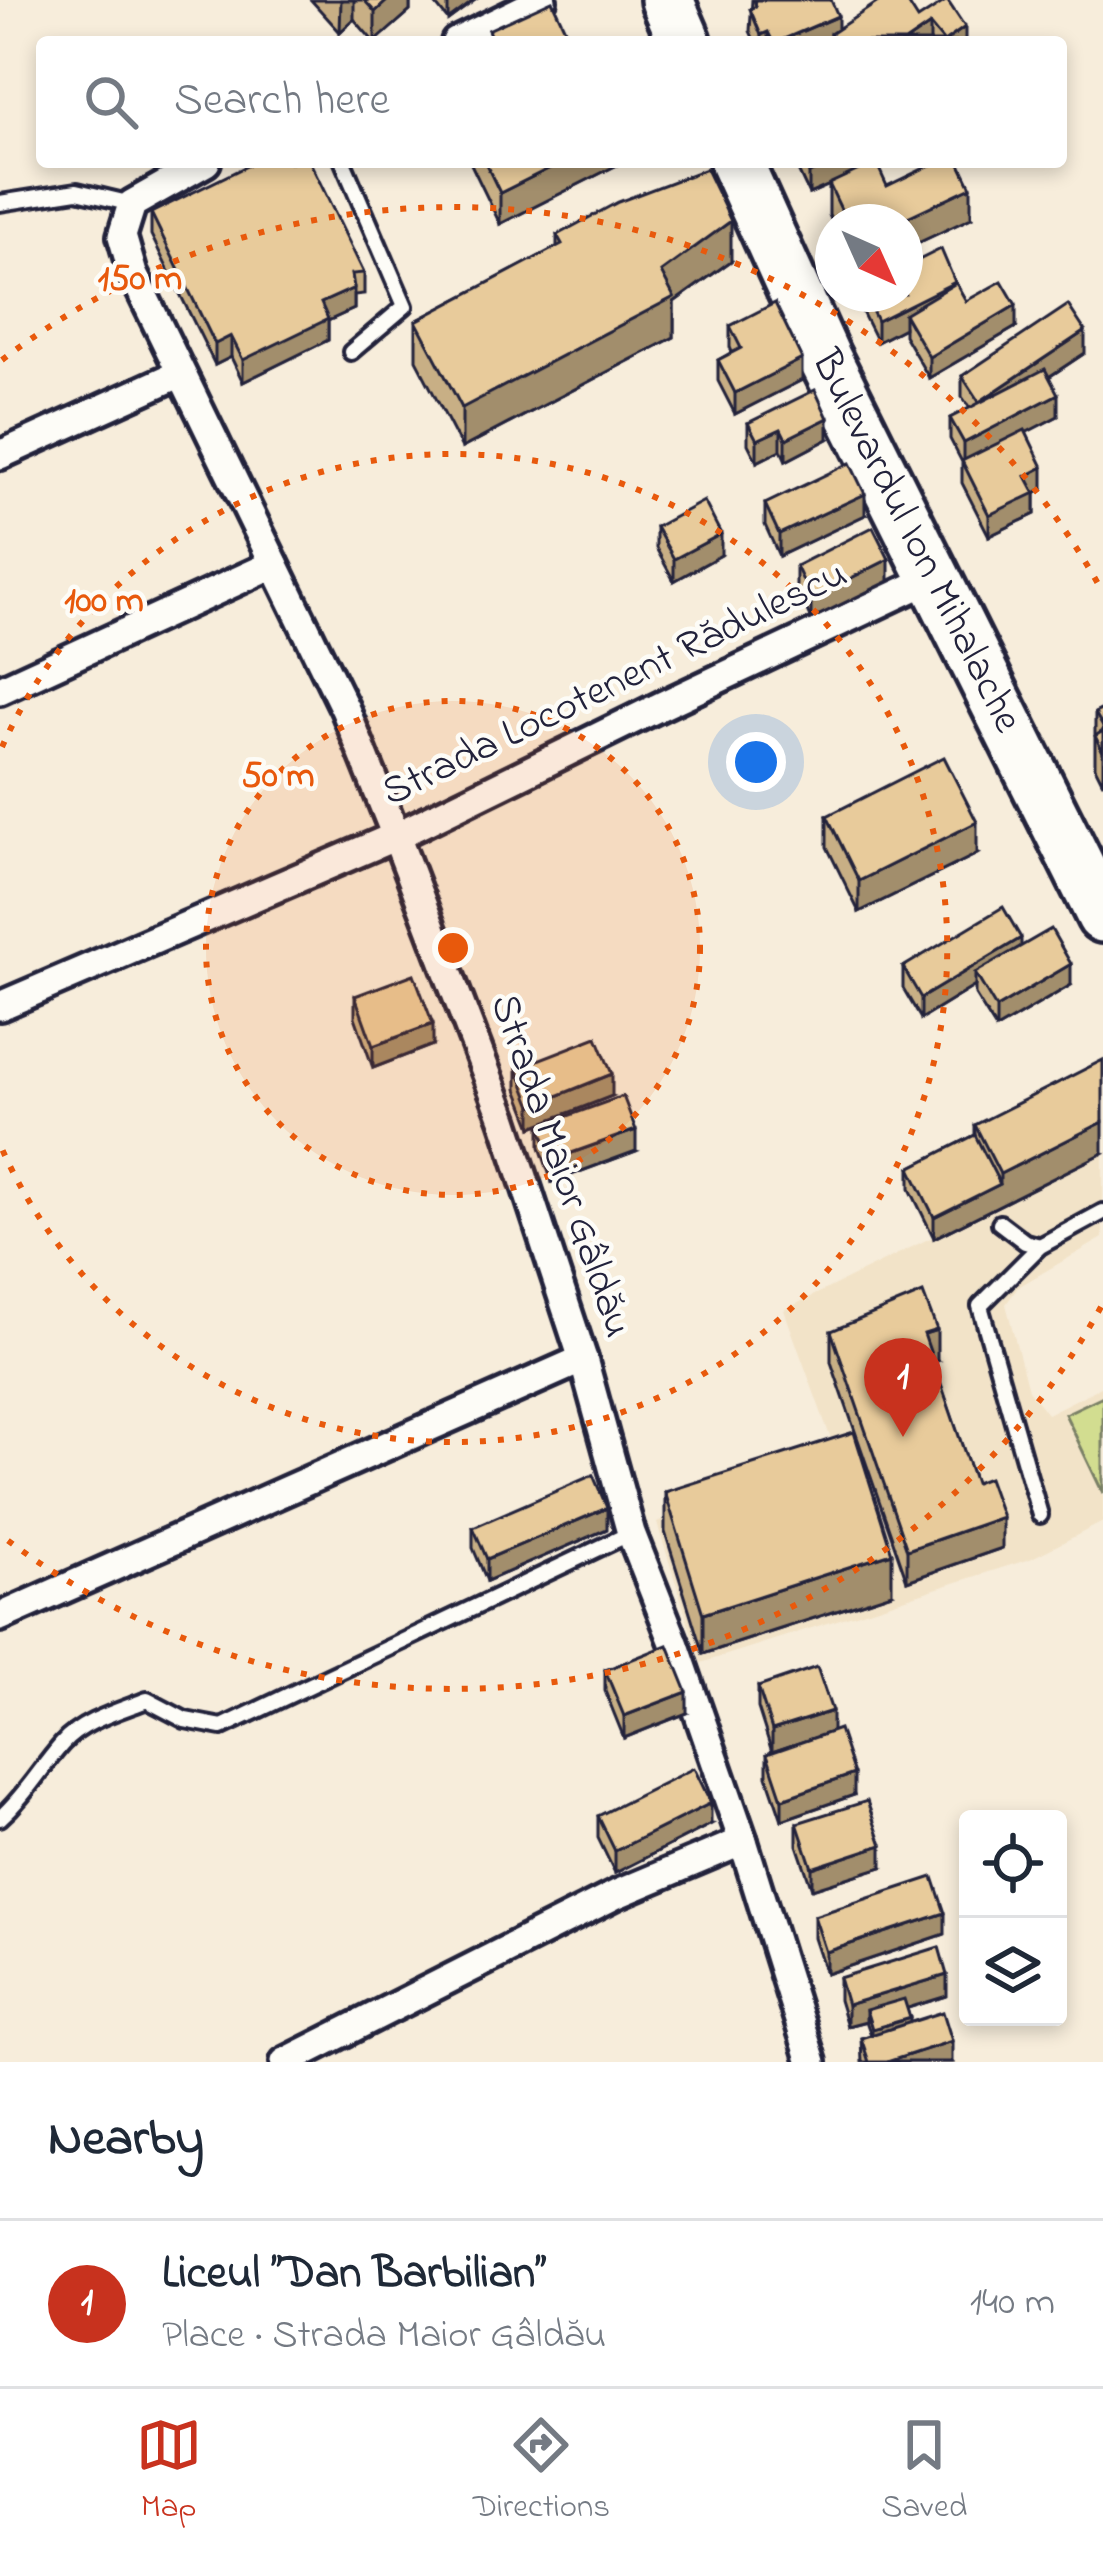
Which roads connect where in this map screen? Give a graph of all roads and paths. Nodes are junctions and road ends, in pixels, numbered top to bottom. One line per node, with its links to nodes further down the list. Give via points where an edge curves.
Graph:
1 (542, 0): 3 (street)
2 (667, 0): 4 (highway)
3 (468, 36)
4 (682, 36)
5 (195, 168): 9 (street)
6 (346, 168): 10 (lane, via 405,306)
7 (739, 168): 14 (highway, Bulevardul Ion Mihalache)
8 (0, 203): 9 (lane, via 77,190)
9 (132, 204): 11 (street, Strada Maior Gâldău, via 122,236)
10 (351, 352)
11 (179, 374): 12 (street); 13 (street, Strada Maior Gâldău)
12 (0, 455)
13 (274, 564): 15 (street); 16 (street, Strada Maior Gâldău)
14 (935, 577): 16 (street, Strada Locotenent Rădulescu); 17 (highway, Bulevardul Ion Mihalache)
15 (0, 690)
16 (397, 836): 18 (street, Strada Locotenent Rădulescu); 22 (street, Strada Maior Gâldău)
17 (1103, 916)
18 (0, 1006)
19 (1103, 1212): 21 (lane)
20 (1000, 1223): 21 (lane)
21 (1040, 1246): 23 (lane, via 980,1306)
22 (583, 1359): 24 (street, Strada Maior Gâldău); 25 (street)
23 (1040, 1515)
24 (631, 1533): 26 (lane, via 222,1727 147,1700 92,1723 63,1742); 27 (street, Strada Maior Gâldău)
25 (0, 1617)
26 (0, 1819)
27 (743, 1841): 28 (street, via 617,1894); 29 (street, Strada Maior Gâldău)
28 (285, 2062)
29 (812, 2062)

